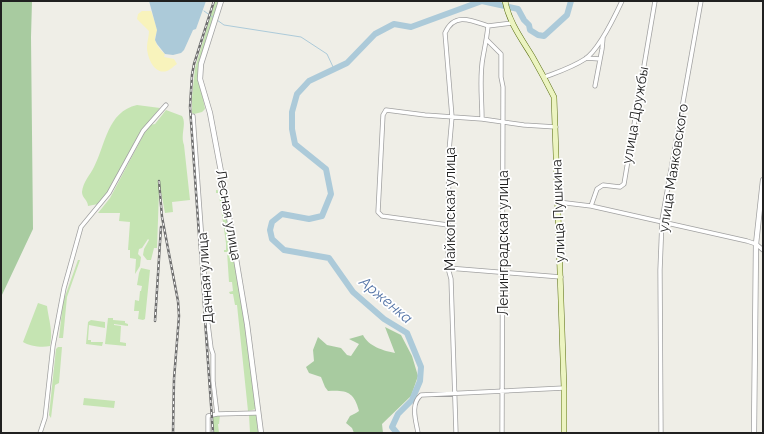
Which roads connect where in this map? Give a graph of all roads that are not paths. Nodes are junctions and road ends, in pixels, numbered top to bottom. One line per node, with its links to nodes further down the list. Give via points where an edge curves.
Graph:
1 (221, 1): 33 (street, Лесная улица, via 201,64 200,79 210,113 227,200)
2 (505, 1): 6 (main road, улица Пушкина)
3 (622, 1): 8 (street)
4 (656, 1): 22 (street, улица Дружбы, via 624,184 597,189)
5 (701, 1): 23 (street, улица Маяковского)
6 (512, 23): 7 (street); 12 (main road, улица Пушкина)
7 (488, 26): 9 (street); 16 (street, Майкопская улица, via 471,19 456,20 449,25 445,33)
8 (603, 37): 10 (street); 11 (street)
9 (487, 40): 17 (street, via 481,78); 18 (street, Ленинградская улица, via 501,54)
10 (586, 58): 11 (street); 12 (street)
11 (600, 59): 13 (street)
12 (545, 77): 19 (main road, улица Пушкина, via 554,97)
13 (595, 86)
14 (166, 106): 35 (street, via 144,131 109,193 81,227 64,288 53,346 45,418)
15 (193, 116): 34 (street, Дачная улица)
16 (452, 117): 17 (street); 24 (street, Майкопская улица); 24 (street, via 386,110 383,115 378,212 382,216)
17 (482, 119): 18 (street)
18 (503, 122): 19 (street); 28 (street, Ленинградская улица)
19 (556, 127): 21 (main road, улица Пушкина)
20 (763, 183): 25 (street)
21 (558, 202): 22 (street); 29 (main road, улица Пушкина)
22 (591, 206): 23 (street)
23 (662, 222): 25 (street); 42 (street, улица Маяковского)
24 (448, 225): 27 (street, Майкопская улица)
25 (756, 244): 26 (street); 43 (street)
26 (763, 250)
27 (448, 268): 28 (street); 32 (street, Майкопская улица, via 451,279)
28 (503, 272): 29 (street); 31 (street, Ленинградская улица)
29 (561, 277): 30 (main road, улица Пушкина)
30 (564, 388): 31 (street); 41 (main road, улица Пушкина)
31 (502, 391): 32 (street); 40 (street, Ленинградская улица)
32 (456, 394): 38 (street, via 425,394 417,398 414,409); 39 (street, Майкопская улица)
33 (258, 413): 34 (street); 37 (street, Лесная улица)
34 (217, 414): 36 (street, via 208,416)
35 (40, 433)
36 (208, 433)
37 (261, 433)
38 (418, 433)
39 (456, 433)
40 (502, 433)
41 (564, 433)
42 (660, 433)
43 (754, 433)

